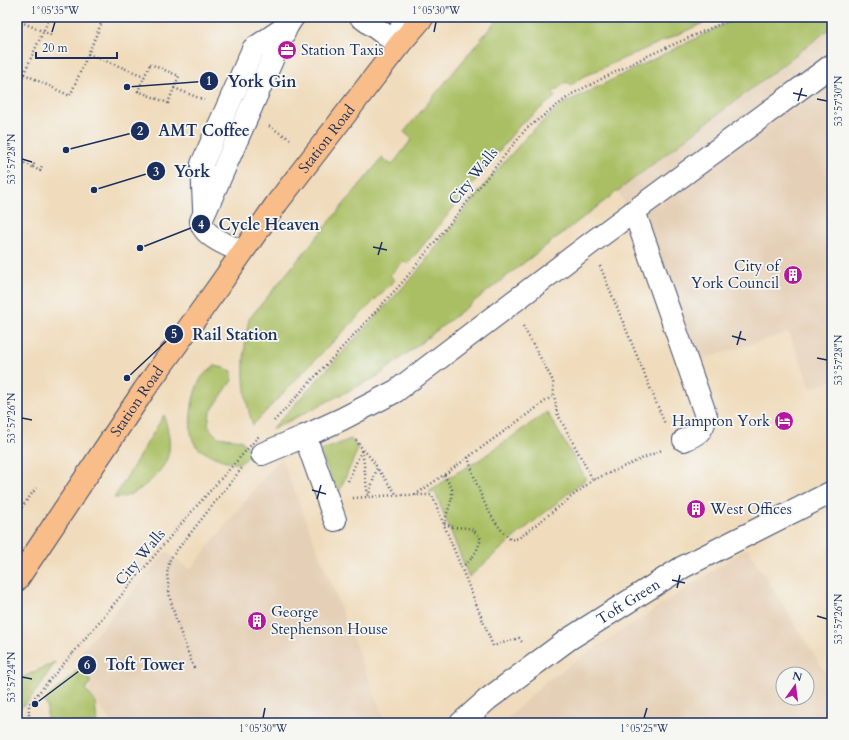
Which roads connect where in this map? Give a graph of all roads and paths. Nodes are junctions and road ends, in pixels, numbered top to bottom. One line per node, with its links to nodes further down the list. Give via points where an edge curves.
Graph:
1 (50, 17): 9 (path)
2 (104, 17): 12 (path)
3 (361, 17): 11 (street)
4 (405, 17): 11 (street, via 399,34)
5 (423, 17): 11 (main road, Station Road)
6 (736, 17): 26 (path, City Walls, via 645,57 572,94 526,129 401,284)
7 (17, 20): 9 (path)
8 (290, 21): 23 (street, via 252,49 202,164 204,213 201,227)
9 (44, 32): 10 (path); 14 (path)
10 (53, 36)
11 (399, 45): 23 (main road, Station Road)
12 (88, 54): 14 (path, via 70,96); 15 (path)
13 (832, 65): 21 (street)
14 (24, 74): 16 (path)
15 (144, 76): 15 (path, via 150,64 179,76 168,103 138,91)
16 (17, 88)
17 (17, 160): 20 (path)
18 (35, 162): 20 (path)
19 (42, 165): 20 (path, via 40,171)
20 (33, 167)
21 (634, 212): 22 (street); 29 (street, via 706,416 701,431)
22 (591, 243): 24 (street); 29 (path)
23 (242, 252): 47 (main road, Station Road, via 144,390)
24 (511, 304): 25 (path, via 553,382); 27 (street, via 396,391)
25 (554, 395): 32 (path); 35 (path, via 557,413)
26 (284, 410)
27 (305, 436): 30 (street); 42 (street)
28 (357, 441): 31 (path)
29 (678, 442): 35 (path)
30 (261, 445): 49 (path, via 170,559 167,574 170,598); 50 (path, City Walls, bridge, via 186,518 38,693 29,704)
31 (362, 449): 33 (path); 40 (path); 42 (path, via 340,499)
32 (468, 457): 34 (path); 35 (path, via 476,486 487,508 511,540 519,538)
33 (377, 468): 38 (path); 40 (path)
34 (444, 475): 39 (path); 45 (path, via 452,490)
35 (593, 480)
36 (36, 488): 43 (path)
37 (832, 492): 48 (street, Toft Green, via 683,568 569,639)
38 (397, 495): 39 (path); 40 (path)
39 (415, 495): 45 (path, via 432,495)
40 (368, 497): 41 (path)
41 (356, 498)
42 (327, 500): 44 (street)
43 (17, 514)
44 (335, 520)
45 (444, 523): 46 (path); 46 (path, via 455,528 472,528 481,539 474,556)
46 (461, 567): 48 (path, via 493,646 519,638)
47 (17, 580)
48 (538, 663): 51 (street, Toft Green, via 488,699)
49 (194, 668)
50 (29, 723)
51 (461, 723)

